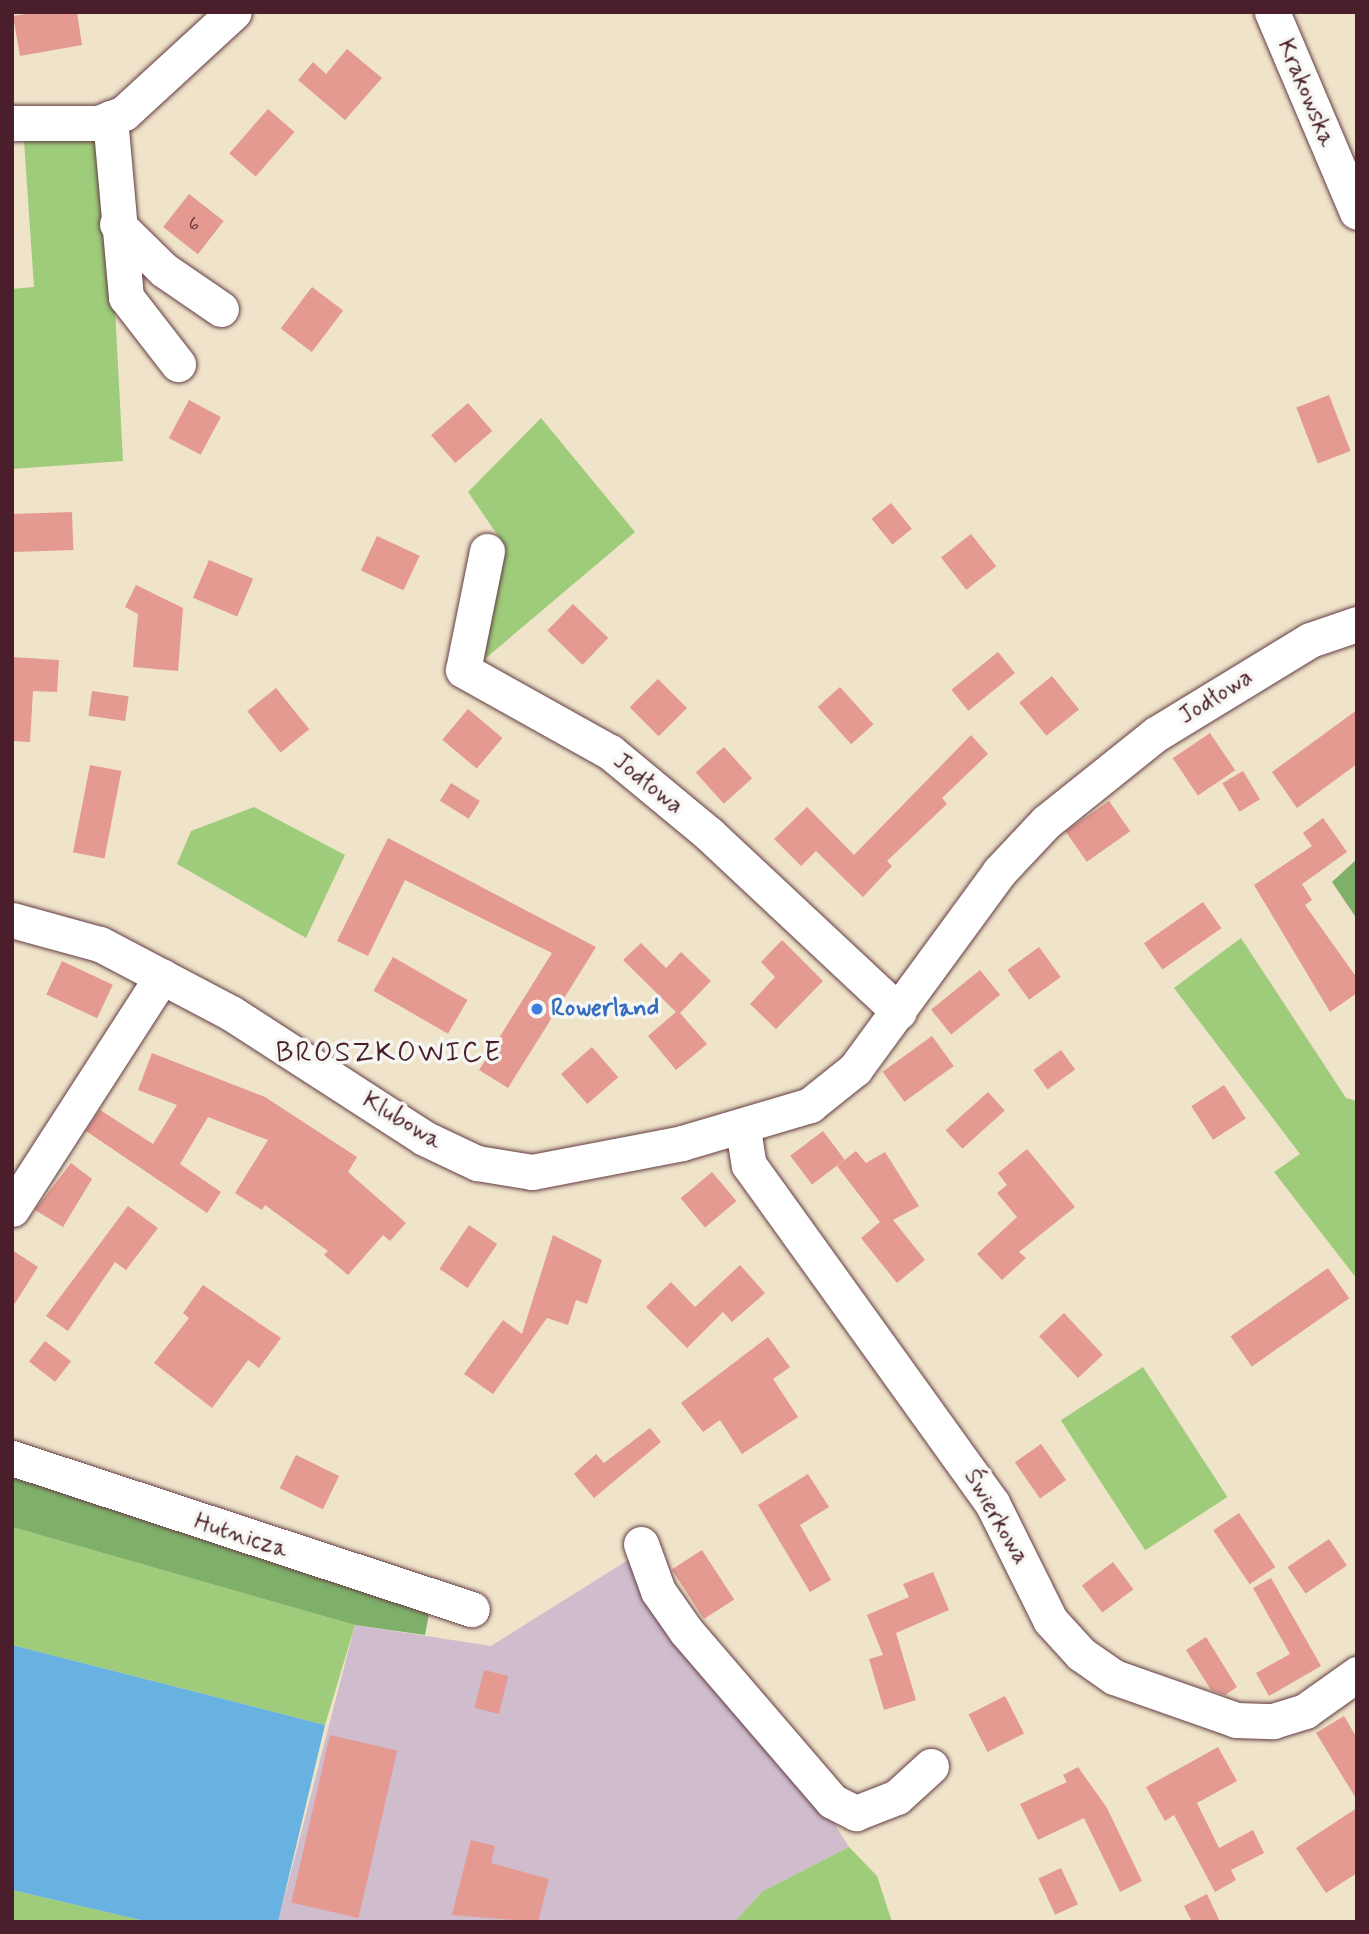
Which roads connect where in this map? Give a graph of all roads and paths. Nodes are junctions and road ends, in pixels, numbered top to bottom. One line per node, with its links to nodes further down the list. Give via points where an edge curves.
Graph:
1 (234, 12): 3 (street, via 124,113)
2 (1272, 12): 5 (street, Krakowska)
3 (110, 118): 4 (street); 6 (street)
4 (12, 123)
5 (1357, 212)
6 (117, 224): 7 (street, via 164,270); 8 (street, via 126,297)
7 (221, 309)
8 (178, 364)
9 (487, 551): 13 (street, Jodłowa, via 464,670 610,752 709,834)
10 (1357, 624): 13 (street, Jodłowa, via 1310,640 1156,734 1046,822 999,872)
11 (12, 920): 12 (street, Klubowa, via 100,944)
12 (162, 976): 14 (street, Klubowa, via 477,1163 532,1172); 15 (street)
13 (899, 1012): 14 (street, Jodłowa, via 855,1069 810,1105)
14 (743, 1129): 19 (street, Świerkowa, via 750,1165 992,1503 1049,1620 1081,1654 1114,1677 1236,1720 1273,1721 1305,1711)
15 (12, 1209)
16 (12, 1458): 18 (street, Hutnicza)
17 (641, 1544): 20 (street, via 658,1591 686,1631 832,1801 856,1813 897,1797)
18 (472, 1609)
19 (1357, 1674)
20 (931, 1766)

